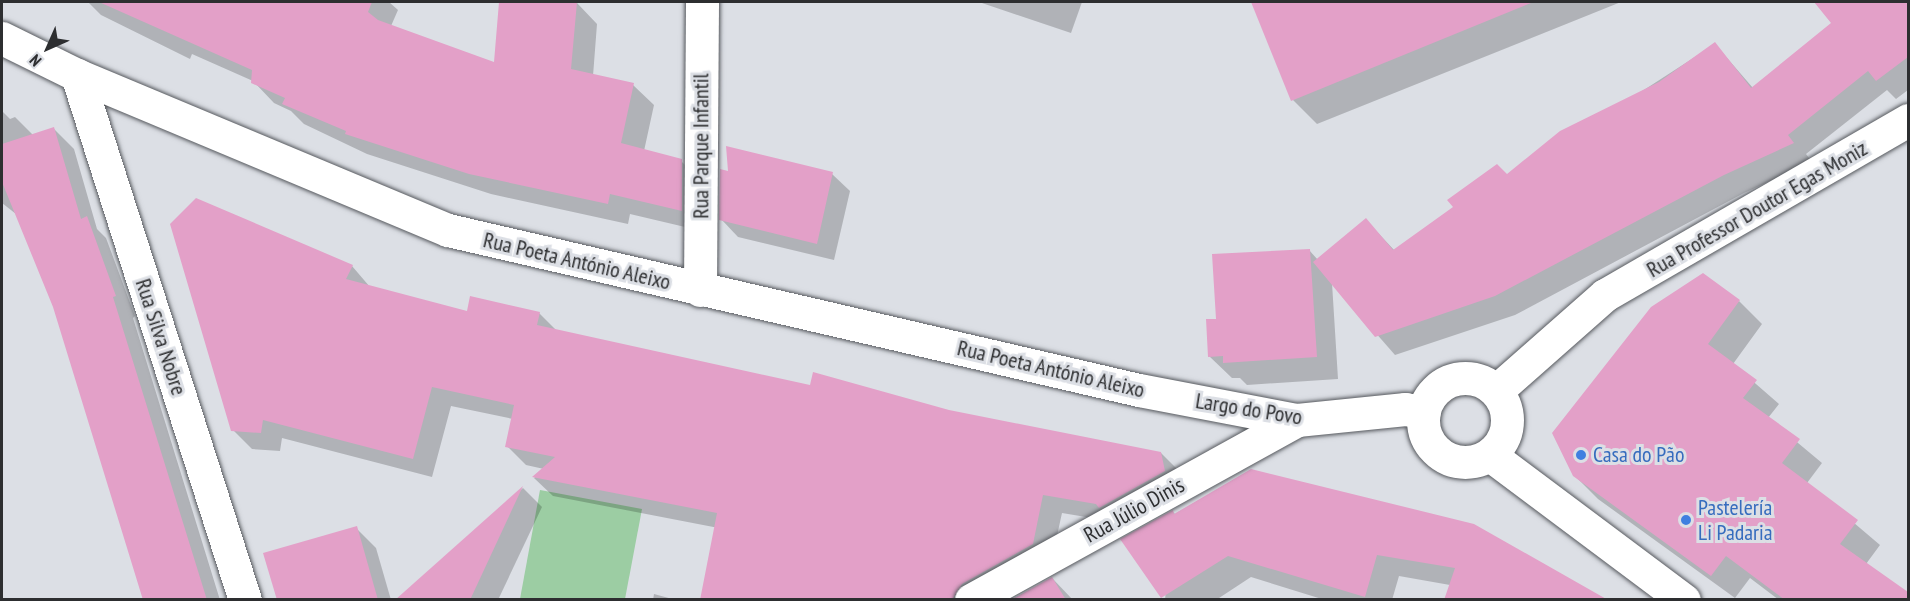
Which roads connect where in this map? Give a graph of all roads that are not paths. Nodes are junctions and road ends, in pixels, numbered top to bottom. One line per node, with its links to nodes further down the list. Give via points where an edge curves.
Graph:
1 (702, 2): 5 (street, Rua Parque Infantil)
2 (2, 38): 3 (street, Rua Poeta António Aleixo)
3 (77, 75): 5 (street, Rua Poeta António Aleixo, via 448,230); 11 (street, Rua Silva Nobre)
4 (1908, 120): 6 (street, Rua Professor Doutor Egas Moniz, via 1605,295)
5 (700, 290): 7 (street, Rua Poeta António Aleixo)
6 (1496, 391): 8 (street, via 1473,379 1460,378 1437,389); 10 (street, via 1508,417 1500,445)
7 (1181, 398): 9 (street, Largo do Povo)
8 (1424, 412): 9 (street, Largo do Povo, via 1405,409); 10 (street, via 1428,440 1449,459 1470,462)
9 (1297, 420): 12 (street, Rua Júlio Dinis)
10 (1490, 455): 13 (street)
11 (245, 600)
12 (971, 600)
13 (1684, 600)

